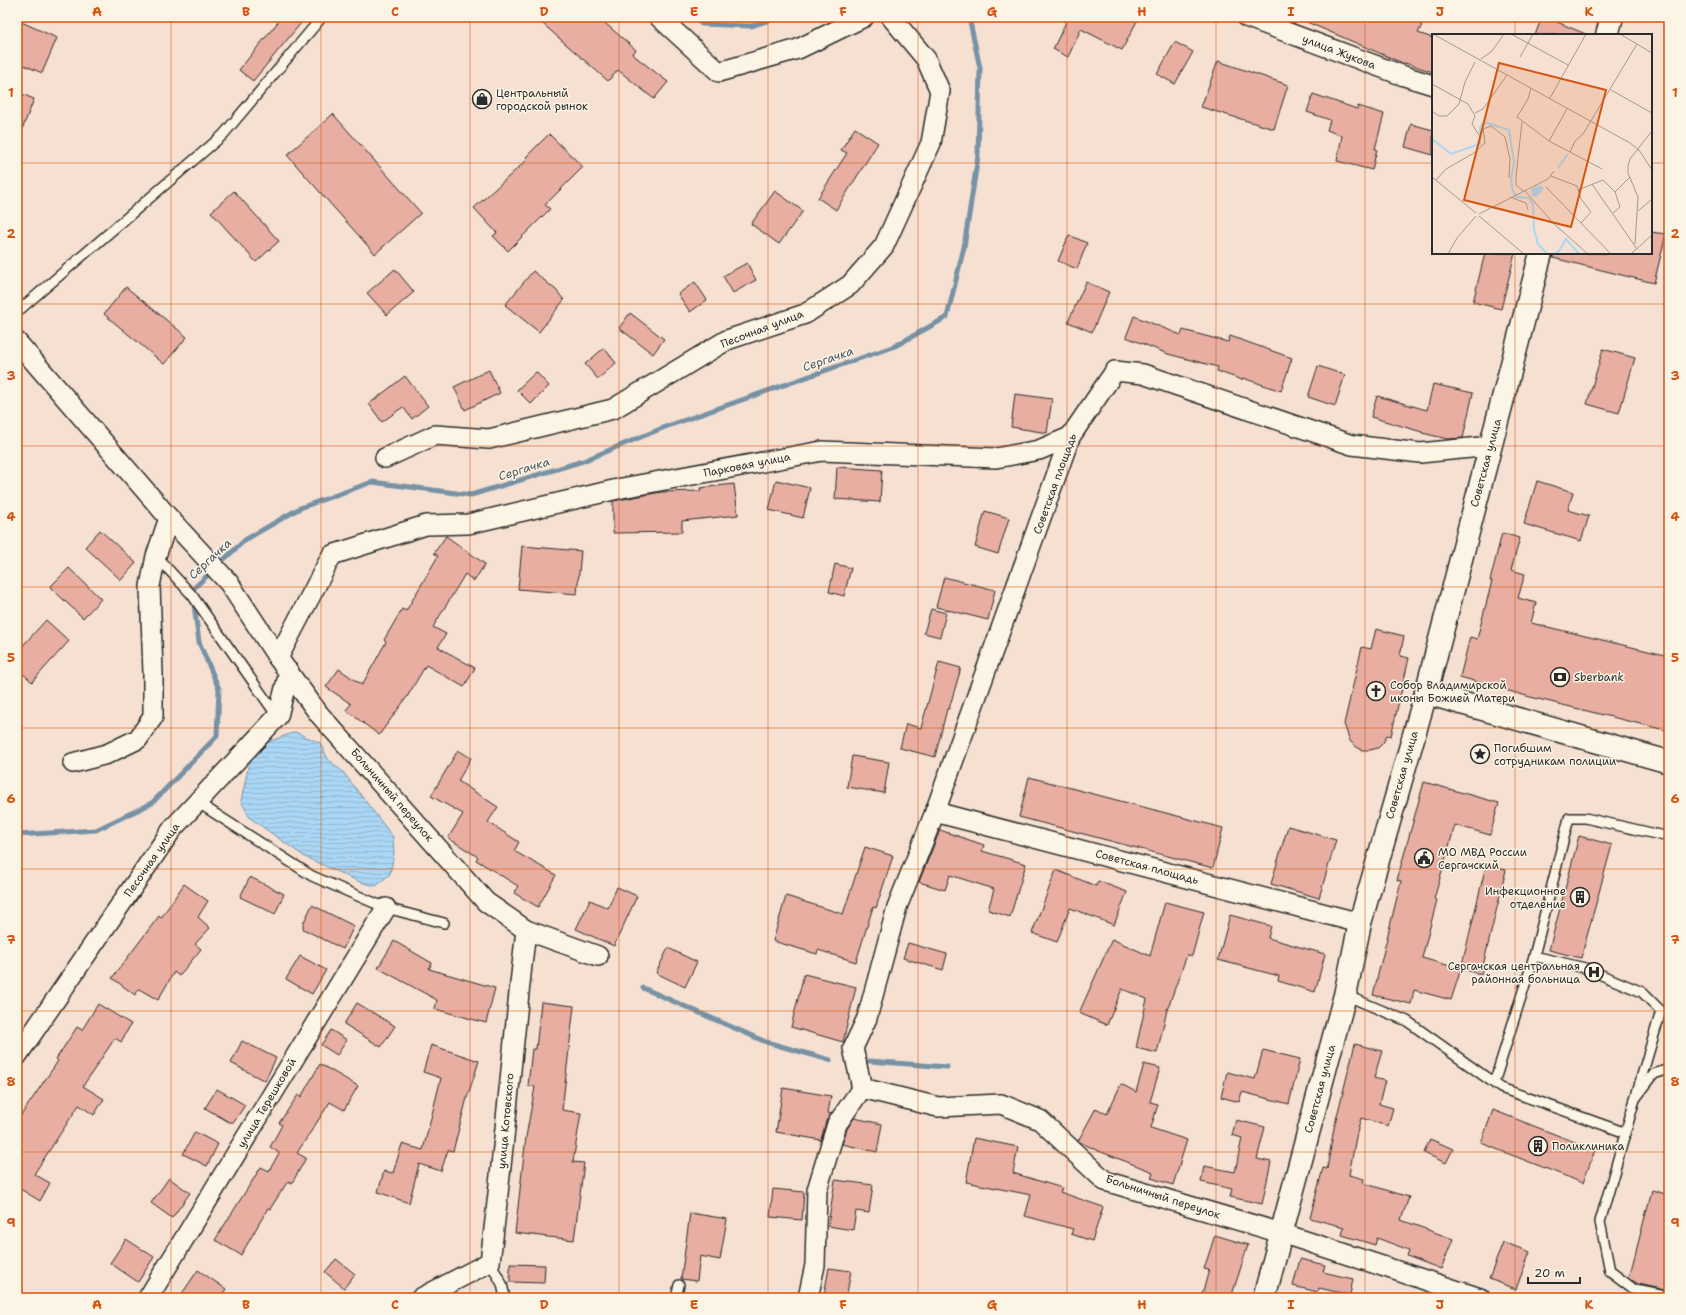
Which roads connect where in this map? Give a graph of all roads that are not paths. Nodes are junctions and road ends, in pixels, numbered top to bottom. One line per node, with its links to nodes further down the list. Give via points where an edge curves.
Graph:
1 (322, 17): 10 (lane, via 223,135)
2 (659, 17): 3 (street, via 719,72 798,49)
3 (864, 17)
4 (891, 17): 14 (street, Песочная улица, via 926,59 940,91 931,143 884,246 850,285 805,314 727,340 613,409 489,439 435,435)
5 (1246, 17): 8 (street, улица Жукова)
6 (1612, 17): 7 (main road)
7 (1607, 34)
8 (1432, 85)
9 (1541, 254): 13 (main road, Советская улица)
10 (17, 312)
11 (17, 342): 15 (street, Больничный переулок)
12 (1070, 437): 13 (street, Советская площадь, via 1115,371 1143,374 1352,445 1420,453); 16 (street, Парковая улица, via 1039,450 996,458 822,450 622,488 468,524); 24 (street, Советская площадь)
13 (1491, 446): 19 (main road, Советская улица)
14 (385, 458)
15 (169, 518): 17 (street); 18 (street, Больничный переулок, via 229,583)
16 (426, 525): 18 (street, Песочная улица, via 332,556)
17 (156, 556): 20 (lane, via 192,595); 22 (street, via 150,586 153,717 138,739 107,754)
18 (283, 665): 20 (street, Песочная улица); 29 (street, Больничный переулок, via 319,714 486,902)
19 (1426, 693): 21 (main road); 28 (main road, Советская улица)
20 (278, 716): 23 (street, Песочная улица)
21 (1669, 762)
22 (73, 763)
23 (197, 802): 26 (lane, via 312,876); 33 (street, Песочная улица, via 173,828)
24 (935, 812): 28 (street, Советская площадь); 36 (street, Советская площадь, via 897,907 867,1018 853,1048)
25 (1669, 837): 31 (lane, via 1585,818 1569,818)
26 (386, 908): 27 (lane); 43 (street, улица Терешковой)
27 (444, 923)
28 (1360, 923): 32 (main road, Советская улица)
29 (526, 930): 30 (street, Больничный переулок); 40 (street, улица Котовского)
30 (598, 956)
31 (1534, 956): 35 (lane); 37 (lane, via 1585,968 1642,992 1661,1011)
32 (1345, 995): 35 (lane, via 1407,1021); 39 (main road, Советская улица)
33 (17, 1056)
34 (1669, 1069): 37 (lane, via 1654,1074)
35 (1494, 1083): 38 (lane, via 1501,1088)
36 (862, 1088): 39 (street, Больничный переулок, via 938,1107 1002,1104 1040,1120 1105,1181); 47 (street, via 837,1124 817,1190 815,1265)
37 (1635, 1099): 38 (lane)
38 (1626, 1133): 50 (lane, via 1600,1222 1610,1271 1635,1290)
39 (1282, 1233): 48 (main road, Советская улица); 49 (street, Больничный переулок)
40 (490, 1262): 42 (street); 45 (lane, via 502,1284)
41 (679, 1285): 46 (lane)
42 (450, 1292): 44 (street)
43 (148, 1298)
44 (421, 1298)
45 (505, 1298)
46 (676, 1298)
47 (808, 1298)
48 (1264, 1298)
49 (1480, 1298)
50 (1669, 1298)

